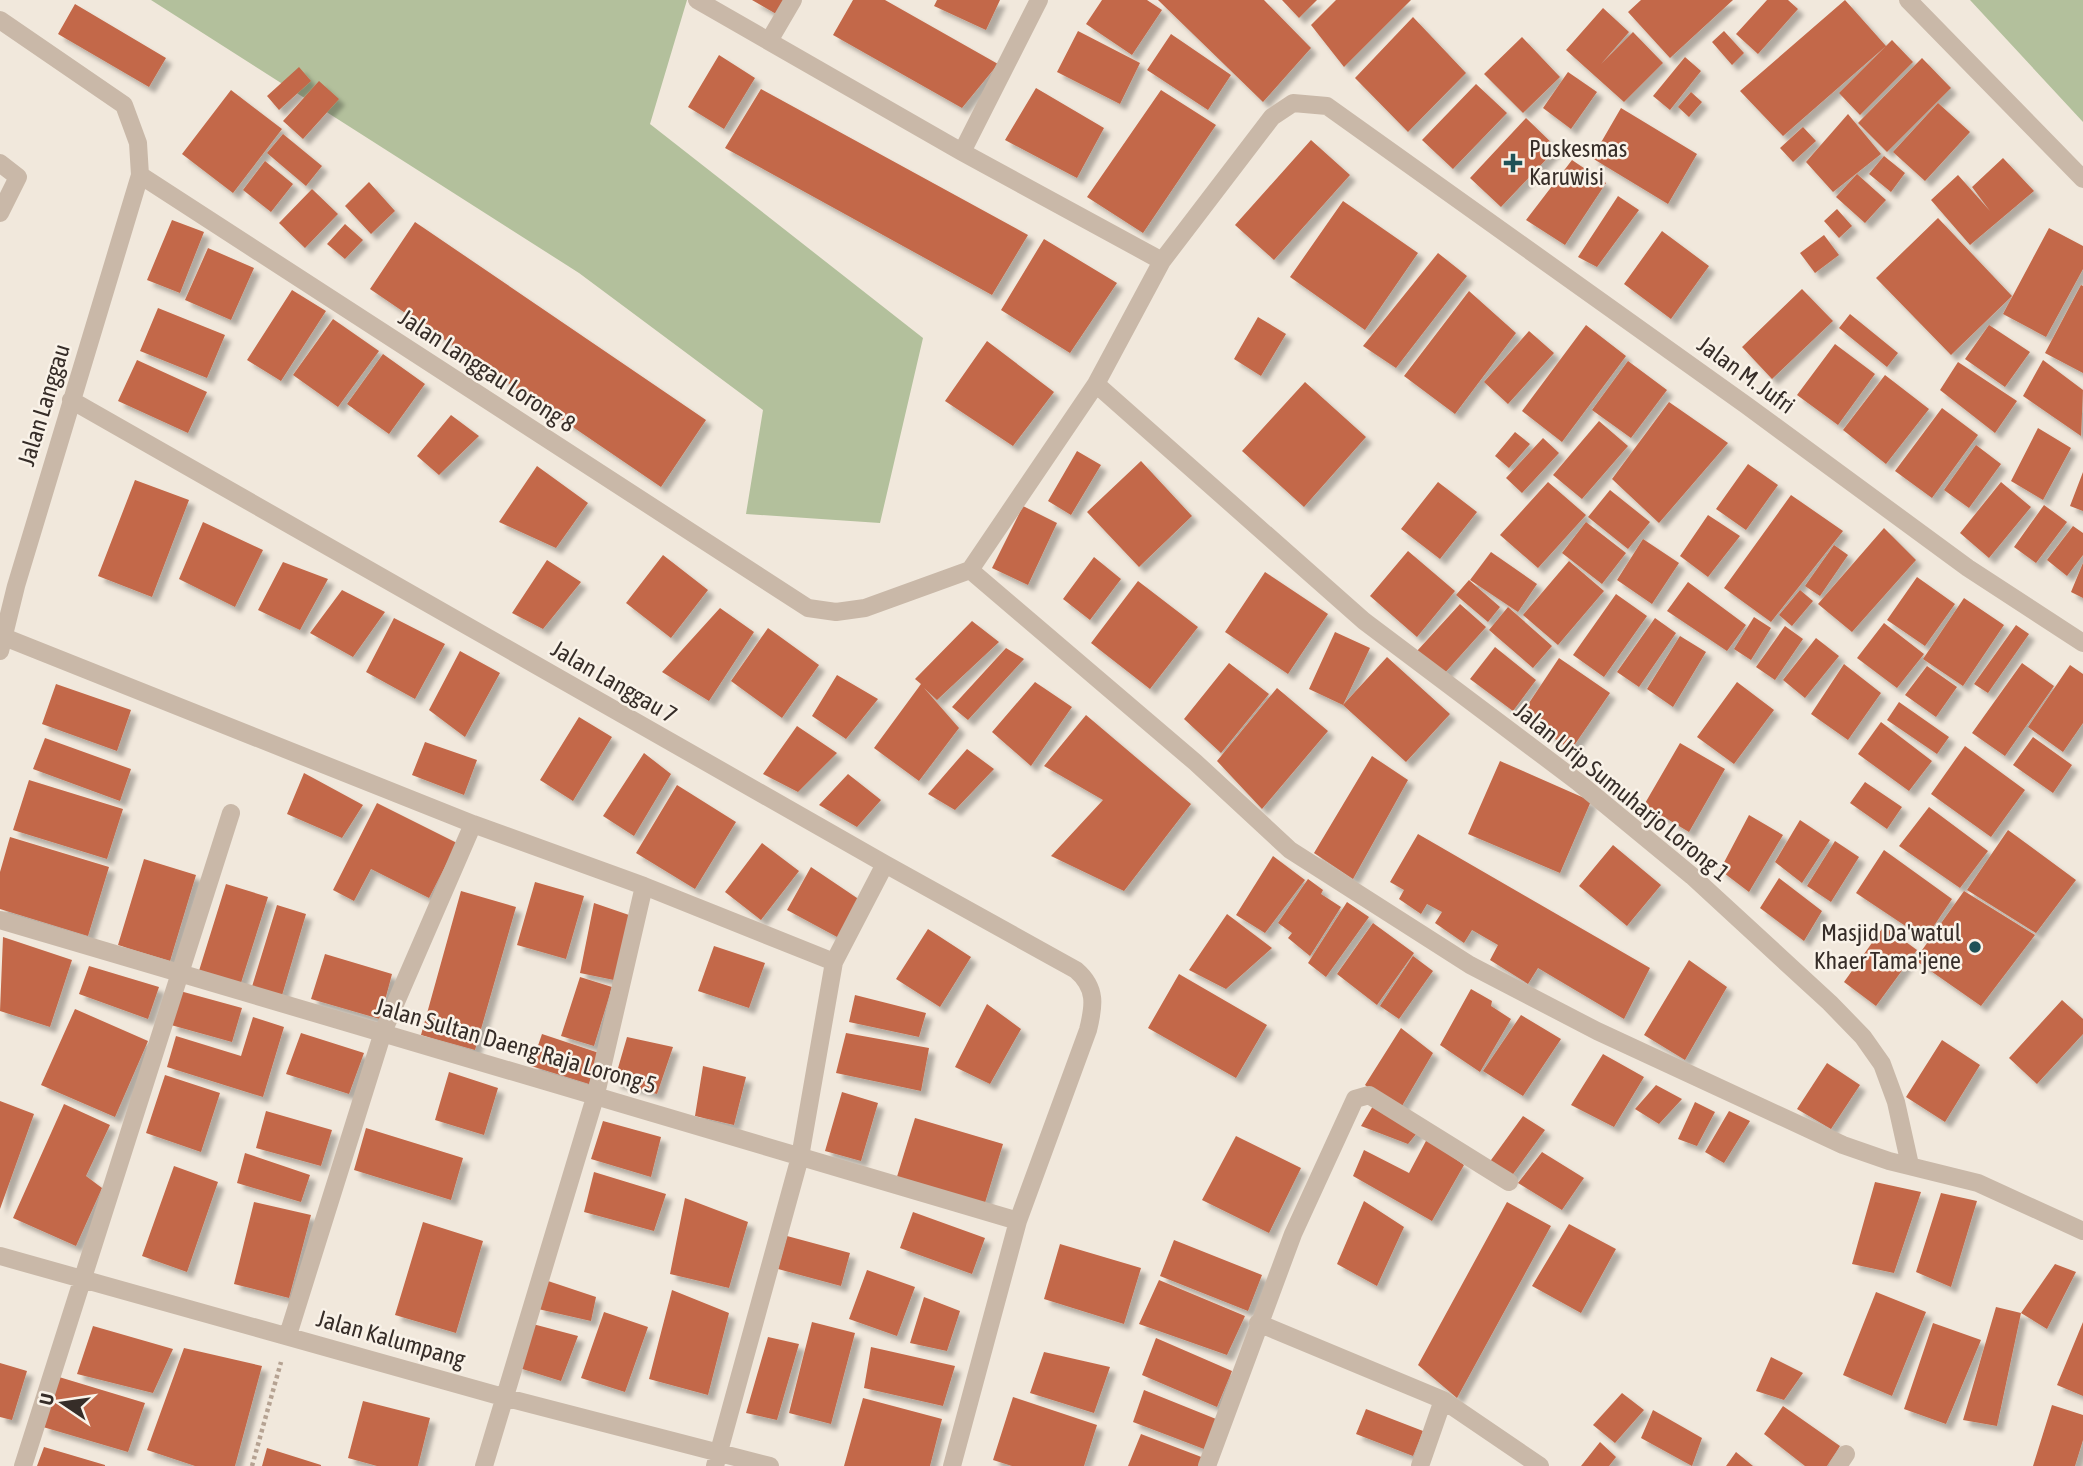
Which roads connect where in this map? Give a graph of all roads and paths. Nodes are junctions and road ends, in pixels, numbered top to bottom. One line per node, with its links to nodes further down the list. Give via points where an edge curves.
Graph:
1 (697, 0): 6 (street)
2 (793, 0): 6 (street)
3 (1039, 0): 7 (street)
4 (1908, 0): 10 (street)
5 (0, 20): 9 (street, via 124,105 138,143)
6 (769, 41): 7 (street)
7 (962, 152): 12 (street)
8 (0, 163): 11 (street, via 19,177)
9 (140, 175): 14 (street, Jalan Langgau); 15 (street, Jalan Langgau Lorong 8, via 808,608 836,612 865,608)
10 (2083, 179)
11 (0, 213)
12 (1162, 261): 13 (street, Jalan M. Jufri); 18 (street, Jalan M. Jufri, via 1272,117 1293,103 1327,106 1968,568)
13 (1096, 384): 15 (street, Jalan M. Jufri); 30 (street, Jalan Urip Sumuharjo Lorong 1, via 1364,621 1578,782 1692,876 1830,1003 1882,1064)
14 (71, 400): 17 (street, Jalan Langgau); 22 (street, Jalan Langgau 7)
15 (970, 570): 30 (street, via 1195,762 1290,850 1470,965 1741,1100 1843,1145)
16 (0, 576): 17 (street)
17 (16, 586): 19 (street, Jalan Langgau)
18 (2083, 643)
19 (2, 644): 21 (street)
20 (231, 813): 26 (street)
21 (473, 824): 23 (street); 27 (street)
22 (885, 864): 25 (street); 32 (street, Jalan Langgau 7, via 1086,978 1095,1003 1088,1030)
23 (644, 886): 25 (street); 28 (street)
24 (0, 920): 26 (street, Jalan Sultan Daeng Raja Lorong 5)
25 (834, 962): 29 (street)
26 (180, 976): 27 (street, Jalan Sultan Daeng Raja Lorong 5); 35 (street)
27 (383, 1031): 28 (street, Jalan Sultan Daeng Raja Lorong 5); 37 (street)
28 (596, 1094): 29 (street, Jalan Sultan Daeng Raja Lorong 5); 38 (street)
29 (800, 1157): 32 (street, Jalan Sultan Daeng Raja Lorong 5); 40 (street)
30 (1910, 1165): 33 (street, via 1978,1182)
31 (1509, 1182): 36 (street, via 1362,1095 1351,1106)
32 (1017, 1221): 45 (street, Jalan Langgau 7)
33 (2083, 1231)
34 (0, 1255): 35 (street, Jalan Kalumpang)
35 (81, 1279): 37 (street, Jalan Kalumpang); 41 (street)
36 (1258, 1323): 39 (street); 46 (street)
37 (288, 1335): 38 (street, Jalan Kalumpang); 42 (path)
38 (503, 1397): 40 (street, Jalan Kalumpang); 43 (street)
39 (1443, 1400): 47 (street); 48 (street)
40 (717, 1459): 44 (street, Jalan Kalumpang)
41 (23, 1466)
42 (252, 1466)
43 (484, 1466)
44 (770, 1466)
45 (953, 1466)
46 (1207, 1466)
47 (1420, 1466)
48 (1540, 1466)

